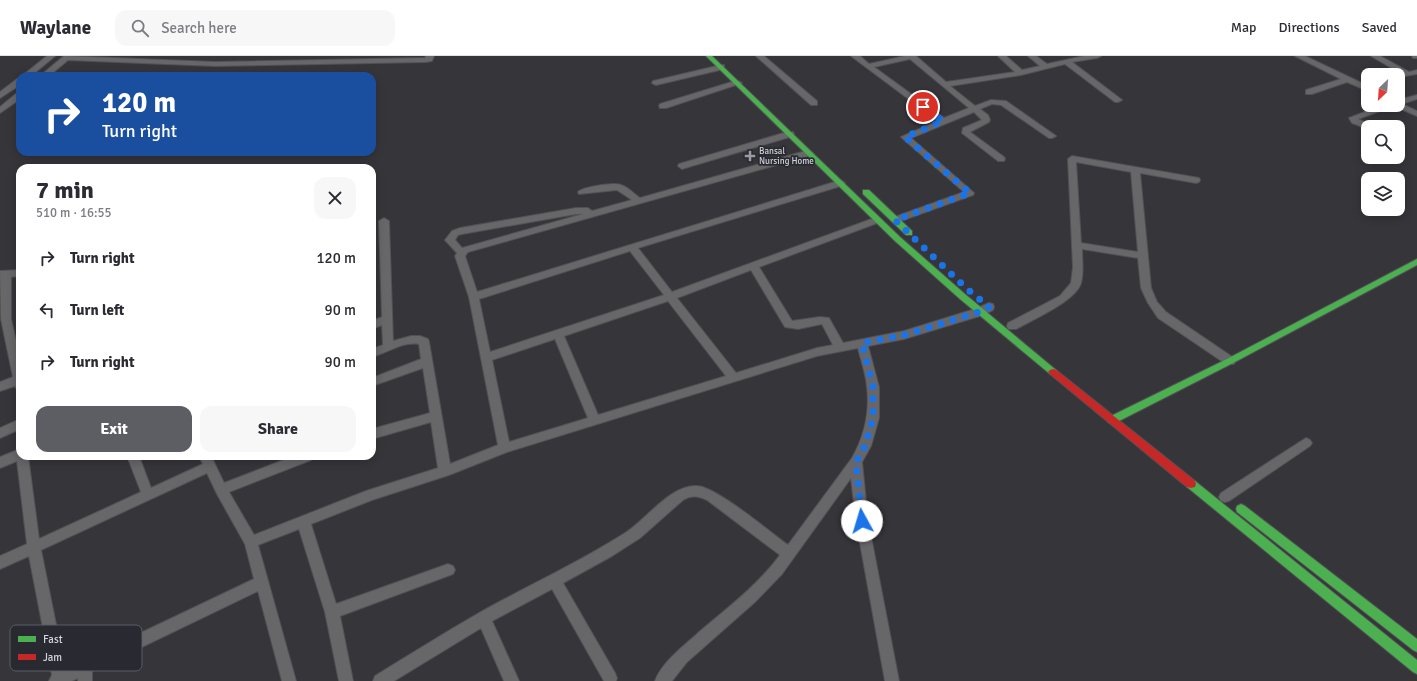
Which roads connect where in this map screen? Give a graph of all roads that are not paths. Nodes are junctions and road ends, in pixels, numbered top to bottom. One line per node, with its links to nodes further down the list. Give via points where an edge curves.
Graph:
1 (51, 56): 23 (street)
2 (179, 56): 19 (street)
3 (287, 56): 18 (street)
4 (430, 56): 16 (street, via 426,60)
5 (710, 56): 21 (main road)
6 (760, 56): 39 (street)
7 (855, 56): 20 (street)
8 (1002, 56): 26 (street)
9 (1032, 56): 22 (street)
10 (1097, 56): 17 (street)
11 (1311, 56): 15 (street)
12 (1375, 56): 25 (street, via 1408,74)
13 (67, 57): 19 (street); 24 (street)
14 (912, 57): 20 (street); 31 (street)
15 (1301, 57): 27 (street)
16 (398, 58): 18 (street)
17 (1066, 61): 22 (street); 37 (street)
18 (280, 63): 19 (street)
19 (175, 64)
20 (868, 66): 46 (street)
21 (721, 67): 28 (main road); 30 (street)
22 (1046, 67): 26 (street)
23 (31, 72)
24 (49, 72)
25 (1417, 72)
26 (1021, 73): 31 (street)
27 (1348, 79): 32 (street); 33 (street)
28 (738, 83): 40 (street); 48 (main road)
29 (16, 84): 34 (street)
30 (656, 84)
31 (944, 85): 41 (street)
32 (1361, 86)
33 (1309, 92)
34 (0, 96)
35 (1417, 97): 38 (street)
36 (16, 98): 43 (street)
37 (1118, 100)
38 (1405, 101)
39 (814, 103)
40 (663, 106)
41 (975, 108): 46 (street); 49 (street, via 991,102 1002,103); 51 (street, via 986,120 983,124 966,130 966,133)
42 (1405, 108): 45 (street)
43 (0, 111)
44 (1371, 112): 47 (street, via 1353,118)
45 (1417, 114)
46 (943, 121): 61 (street, via 905,137 970,193)
47 (1361, 124)
48 (790, 134): 50 (main road); 52 (street)
49 (1052, 136)
50 (809, 153): 55 (main road); 58 (street)
51 (1001, 159)
52 (682, 166)
53 (1135, 170): 54 (street); 64 (street, via 1072,159); 67 (street)
54 (1196, 180)
55 (841, 183): 60 (main road); 65 (street)
56 (859, 186): 61 (main road)
57 (582, 192): 58 (street, via 619,187)
58 (639, 201): 59 (street)
59 (600, 212): 66 (street, via 465,250); 66 (street, via 576,211 460,231 454,233 450,240)
60 (877, 220): 69 (street); 75 (main road)
61 (895, 220): 63 (main road)
62 (384, 221): 76 (street)
63 (917, 242)
64 (1076, 245): 67 (street); 79 (street, via 1076,284 1064,298)
65 (632, 247): 73 (street); 74 (street)
66 (462, 253): 74 (street, via 460,256)
67 (1143, 256): 86 (street, via 1146,288 1162,315)
68 (1417, 262): 86 (main road)
69 (753, 266): 73 (street); 83 (street, via 789,324 825,320)
70 (16, 273): 71 (street)
71 (3, 274): 77 (street)
72 (956, 278): 75 (main road)
73 (670, 296): 80 (street); 89 (street)
74 (474, 297): 85 (street)
75 (984, 309): 79 (main road); 81 (street, via 904,335); 97 (main road)
76 (388, 319): 78 (street); 82 (street)
77 (3, 320): 88 (street)
78 (376, 324)
79 (1009, 324)
80 (558, 334): 85 (street); 96 (street)
81 (862, 343): 83 (street); 109 (street, via 873,387 873,418 865,446)
82 (388, 346): 84 (street); 87 (street, via 413,340 424,342)
83 (840, 347): 89 (street)
84 (376, 351)
85 (486, 358): 103 (street)
86 (1230, 361): 95 (main road)
87 (426, 362): 90 (street); 94 (street)
88 (16, 370)
89 (734, 378): 96 (street)
90 (376, 381)
91 (16, 382): 93 (street)
92 (1084, 386): 95 (main road)
93 (0, 387)
94 (436, 416): 101 (street); 111 (street)
95 (1121, 416): 97 (main road); 99 (main road)
96 (594, 420): 103 (street)
97 (1112, 420): 128 (main road)
98 (16, 426): 100 (street)
99 (1142, 432)
100 (0, 433)
101 (376, 433)
102 (1306, 443): 113 (street)
103 (504, 448): 111 (street)
104 (16, 457): 110 (street)
105 (22, 460): 117 (street)
106 (135, 460): 114 (street)
107 (297, 460): 112 (street)
108 (207, 461): 112 (street); 114 (street)
109 (856, 462): 118 (street); 137 (street, via 862,521)
110 (0, 463)
111 (445, 470): 115 (street)
112 (221, 490): 116 (street)
113 (1222, 494): 127 (main road)
114 (148, 495): 117 (street)
115 (303, 521): 116 (street); 123 (street)
116 (251, 542): 122 (street)
117 (34, 547): 119 (street); 125 (street)
118 (790, 554): 121 (street, via 711,496 699,491 688,491 635,534); 136 (street, via 750,597 682,657)
119 (0, 562)
120 (448, 570): 123 (street)
121 (554, 580): 124 (street); 130 (street)
122 (262, 582): 126 (street); 132 (street)
123 (332, 612): 133 (street)
124 (484, 618): 134 (street); 135 (street)
125 (48, 625)
126 (142, 644)
127 (1417, 646)
128 (1417, 668)
129 (85, 674): 131 (street)
130 (610, 678)
131 (58, 680)
132 (289, 681)
133 (346, 681)
134 (380, 681)
135 (512, 681)
136 (662, 681)
137 (892, 681)

